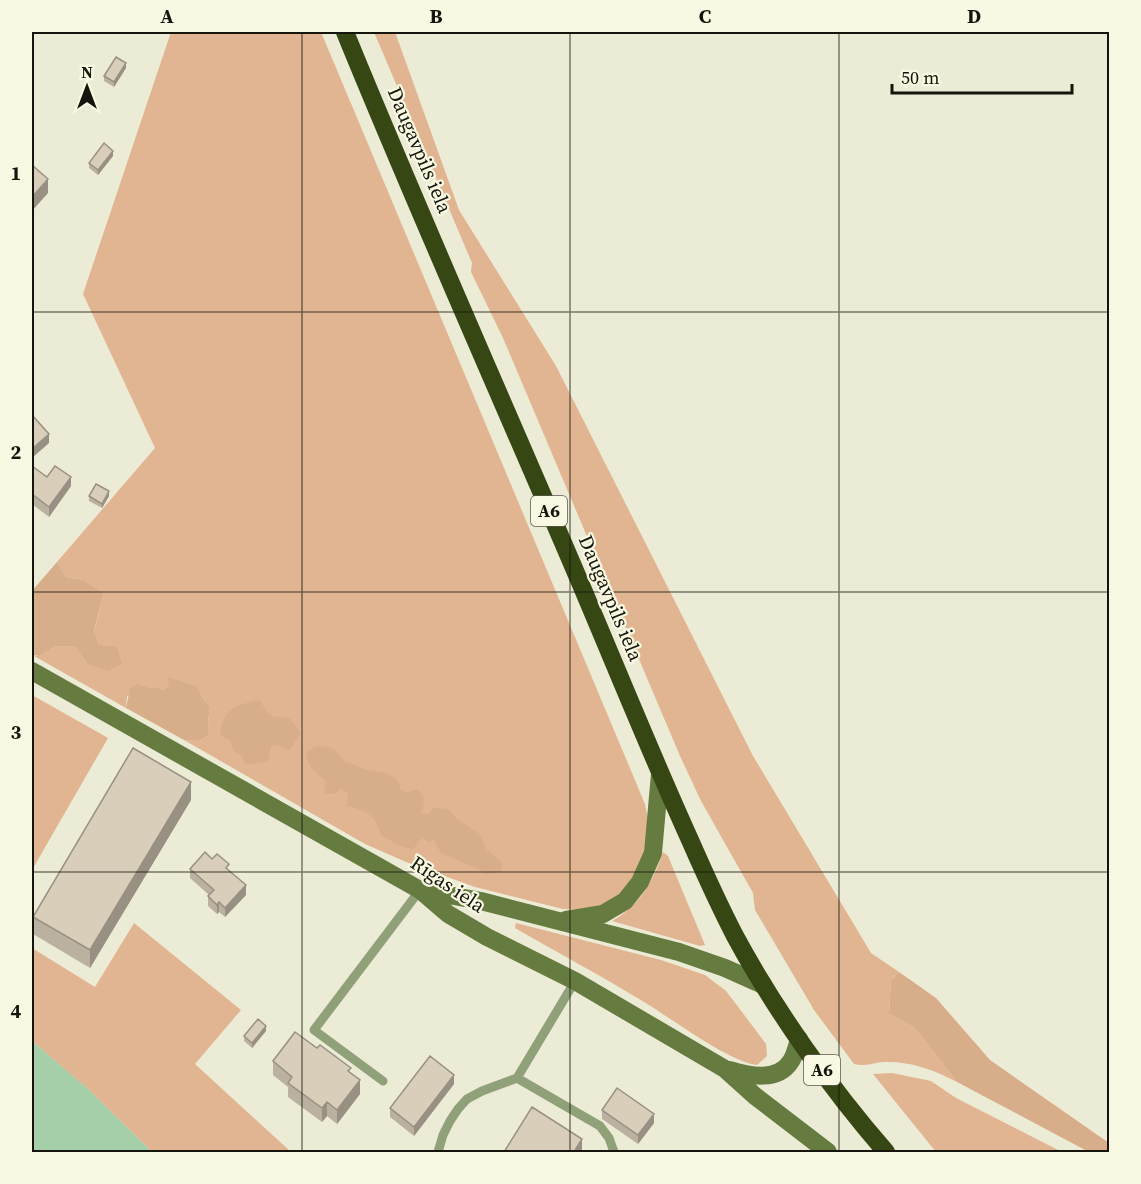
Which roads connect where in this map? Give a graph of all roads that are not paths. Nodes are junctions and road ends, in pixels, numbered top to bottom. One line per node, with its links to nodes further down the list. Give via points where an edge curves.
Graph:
1 (345, 32): 3 (highway, Daugavpils iela / A6)
2 (32, 671): 4 (main road, Rīgas iela)
3 (660, 774): 5 (main road, via 653,853 640,882 625,901 603,914); 7 (highway, Daugavpils iela / A6, via 719,904)
4 (420, 890): 5 (main road); 6 (main road, Rīgas iela, via 448,914); 11 (lane, via 314,1030)
5 (556, 921): 7 (main road, via 679,952)
6 (574, 981): 9 (main road, Rīgas iela); 10 (lane)
7 (764, 985): 8 (highway, Daugavpils iela / A6)
8 (800, 1039): 9 (main road, via 791,1063 773,1075 750,1076); 15 (highway, Daugavpils iela / A6)
9 (725, 1069): 14 (main road, Rīgas iela)
10 (517, 1078): 12 (lane, via 467,1099 450,1121); 13 (lane, via 600,1126)
11 (383, 1082)
12 (438, 1152)
13 (614, 1152)
14 (828, 1152)
15 (886, 1152)

